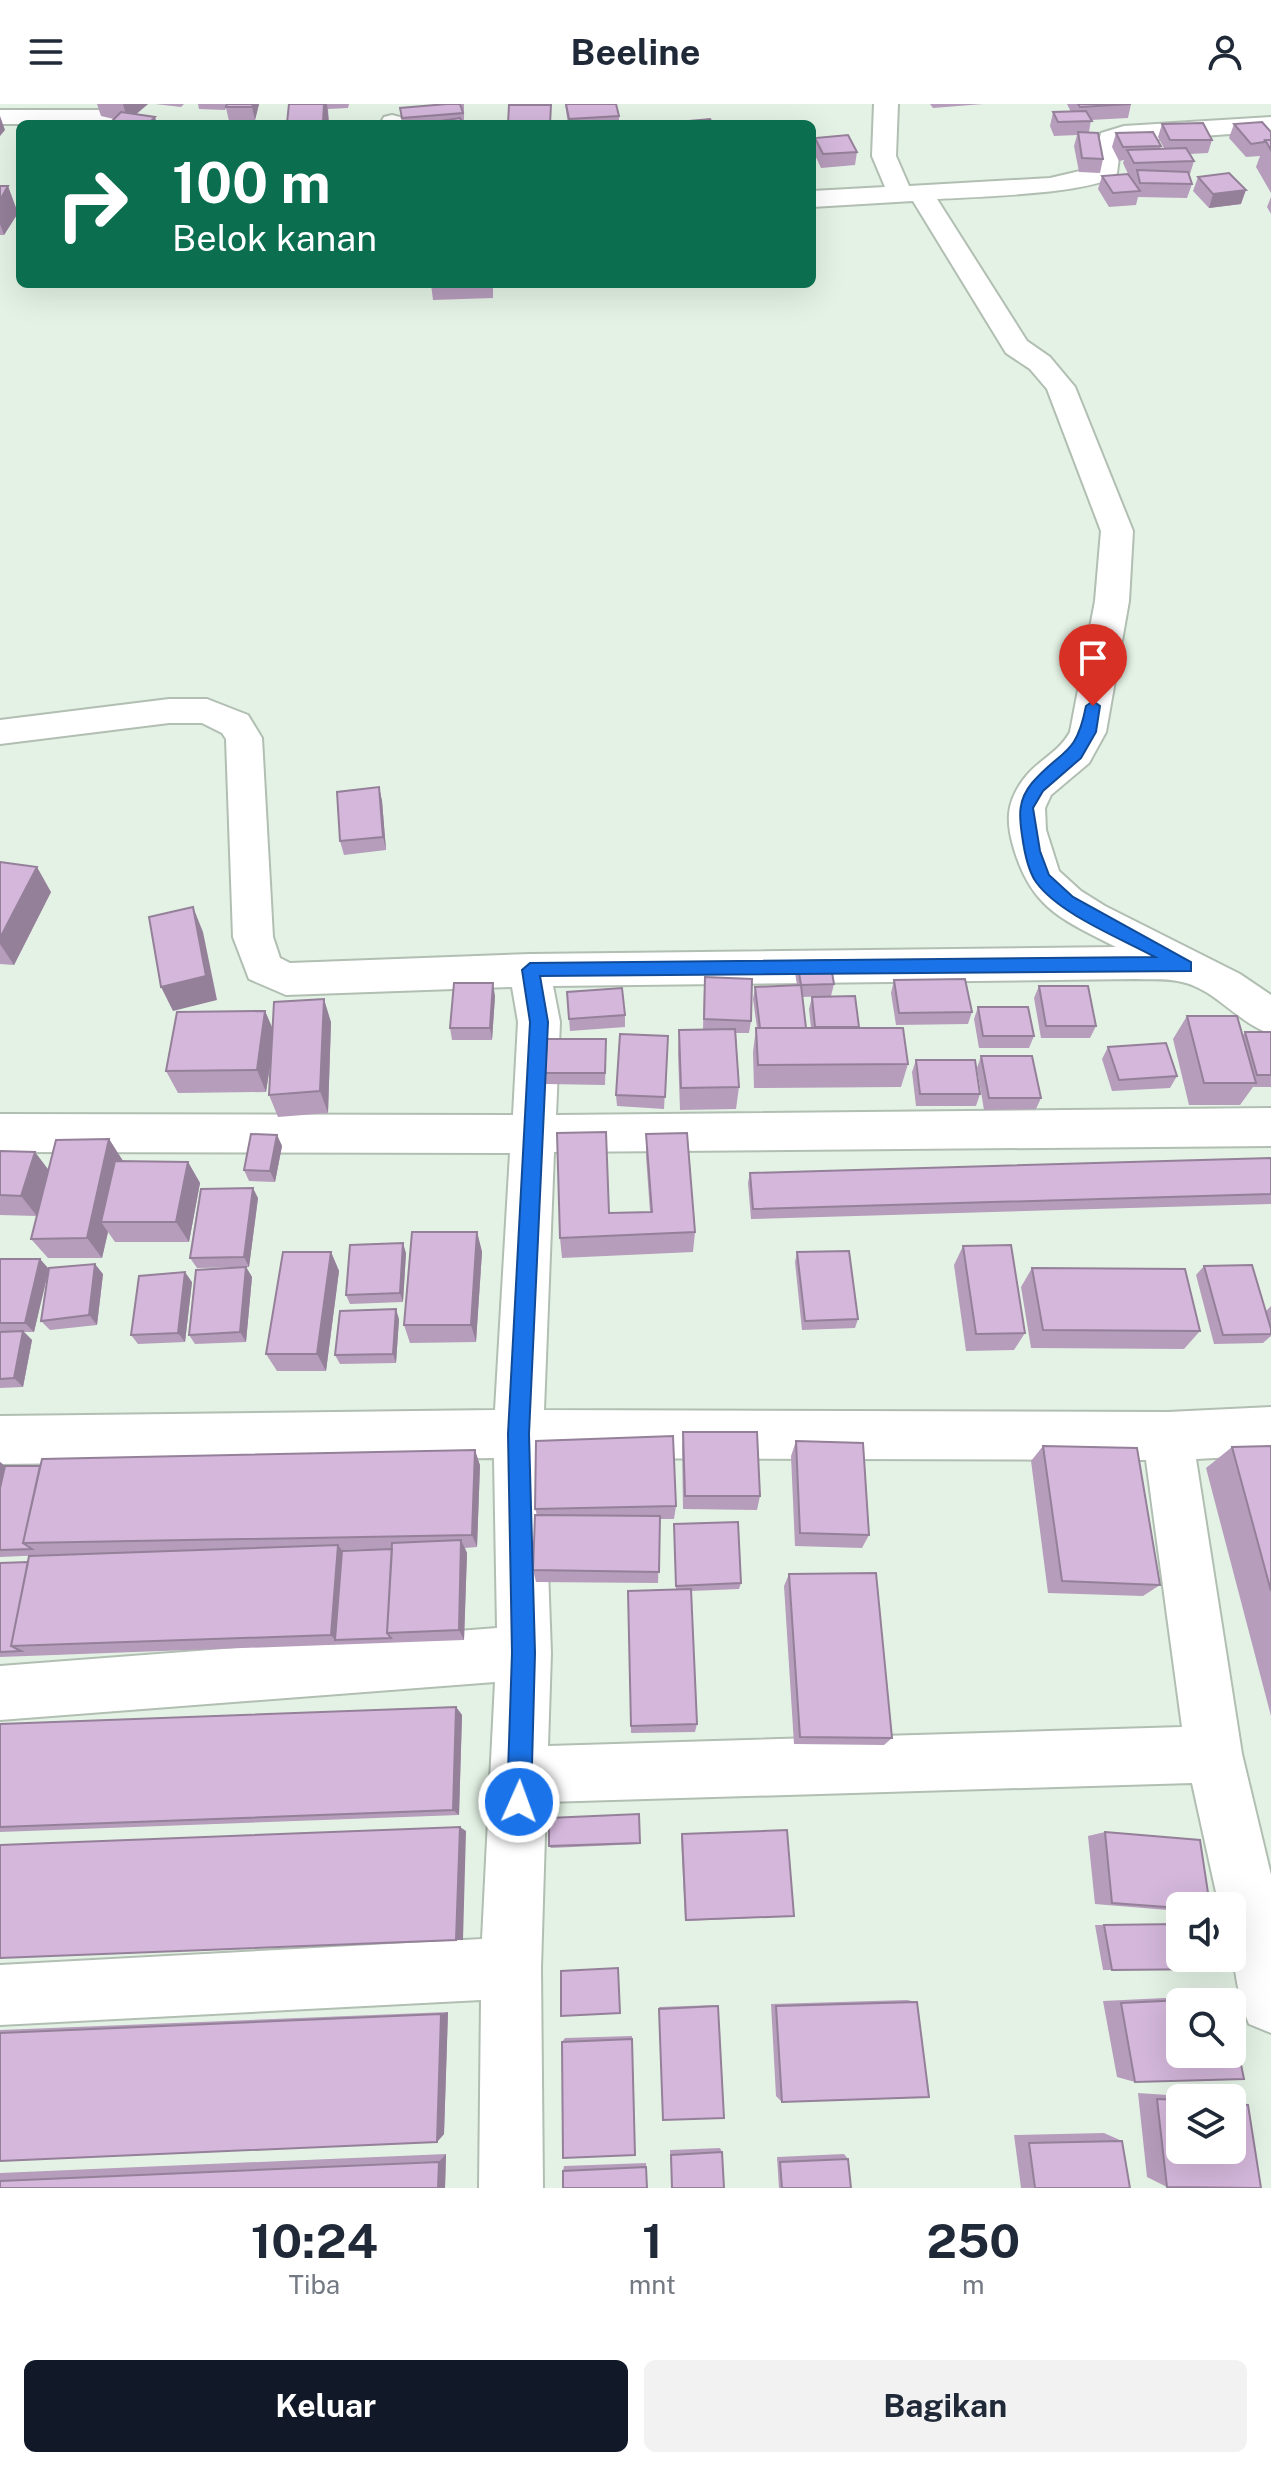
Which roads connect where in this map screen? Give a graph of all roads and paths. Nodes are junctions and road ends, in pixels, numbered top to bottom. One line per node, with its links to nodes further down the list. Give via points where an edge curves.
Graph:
1 (886, 104): 5 (street, via 884,156)
2 (0, 117): 3 (street)
3 (119, 120)
4 (1271, 124): 5 (street, via 1124,133 1109,138 1107,169 1101,175 1050,185)
5 (911, 195): 6 (street); 8 (street, via 1016,347 1061,387 1117,531 1112,601 1088,732 1076,754 1037,787 1026,808 1032,851 1042,878 1067,902)
6 (816, 199)
7 (0, 732): 9 (street, via 169,711 207,711 235,724 244,738 253,937 263,968 286,979)
8 (1185, 966): 9 (street); 10 (street, via 1226,985)
9 (530, 970): 13 (street, via 539,1022)
10 (1271, 1017)
11 (1271, 1127): 13 (street)
12 (0, 1133): 13 (street)
13 (536, 1134): 15 (street)
14 (1271, 1431): 16 (street)
15 (518, 1434): 16 (street); 17 (street); 18 (street)
16 (1168, 1436): 20 (street)
17 (0, 1440)
18 (524, 1653): 19 (street); 21 (street)
19 (0, 1693)
20 (1214, 1754): 21 (street); 24 (street)
21 (520, 1775): 22 (street)
22 (511, 1968): 23 (street); 25 (street)
23 (0, 1995)
24 (1271, 2002)
25 (511, 2188)

